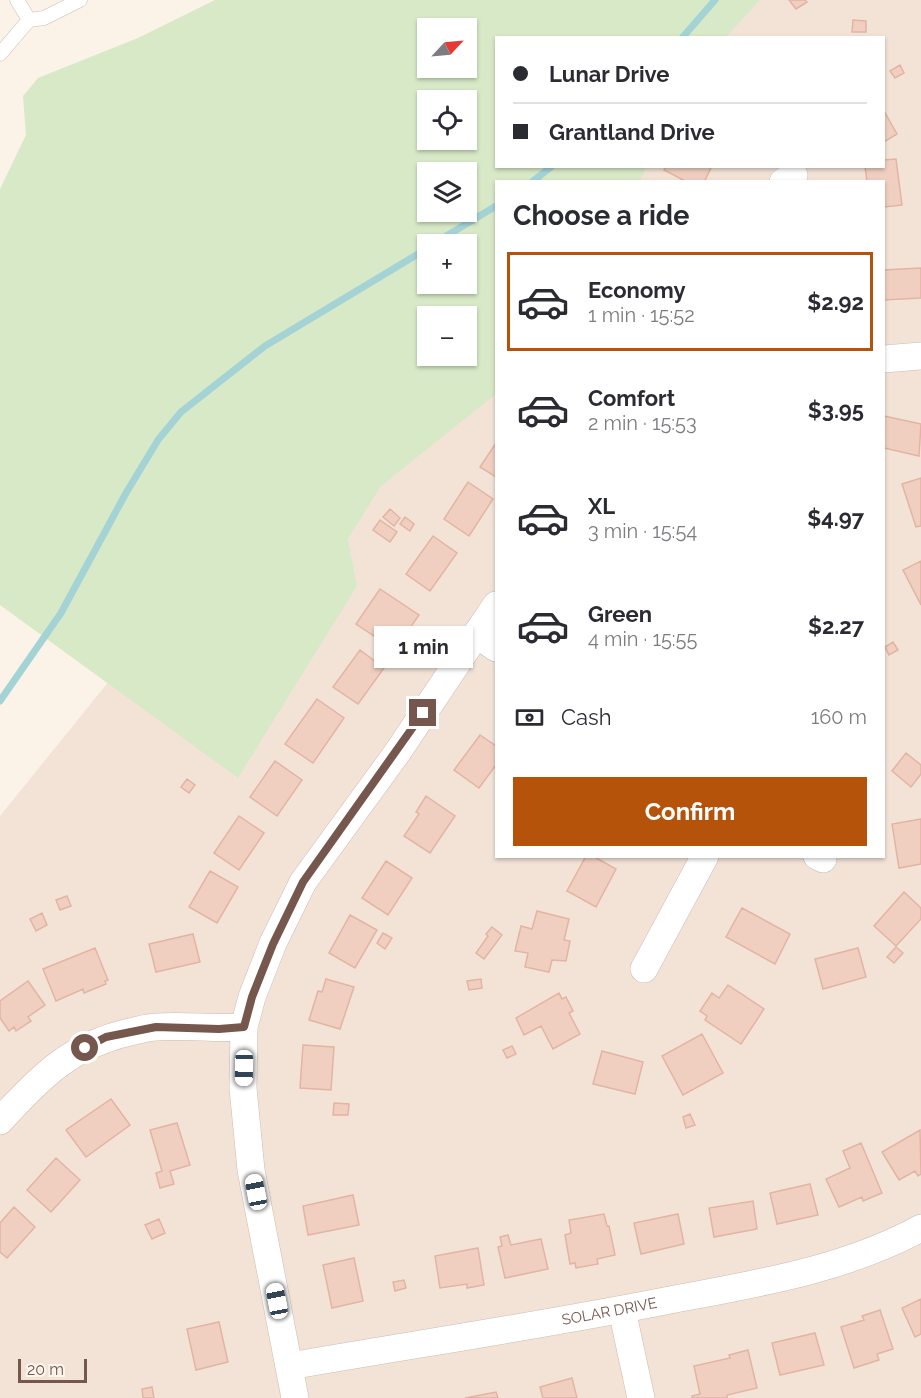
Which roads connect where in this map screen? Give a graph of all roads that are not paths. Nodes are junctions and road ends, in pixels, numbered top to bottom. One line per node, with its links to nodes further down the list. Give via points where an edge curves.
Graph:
1 (17, 0): 3 (lane)
2 (80, 0): 3 (lane, via 44,18)
3 (29, 20): 4 (lane)
4 (0, 54)
5 (921, 356): 6 (street)
6 (885, 359)
7 (495, 609): 8 (street)
8 (486, 641): 11 (street, via 397,753 303,882 273,944)
9 (704, 858): 10 (street)
10 (644, 969)
11 (244, 1027): 12 (street, via 156,1027 106,1037 64,1059 34,1083); 15 (street, via 243,1088 251,1170)
12 (0, 1121)
13 (921, 1228): 14 (street, SOLAR DRIVE, via 859,1256 781,1279)
14 (622, 1310): 15 (street, SOLAR DRIVE); 17 (street)
15 (290, 1366): 16 (street)
16 (296, 1398)
17 (641, 1398)

